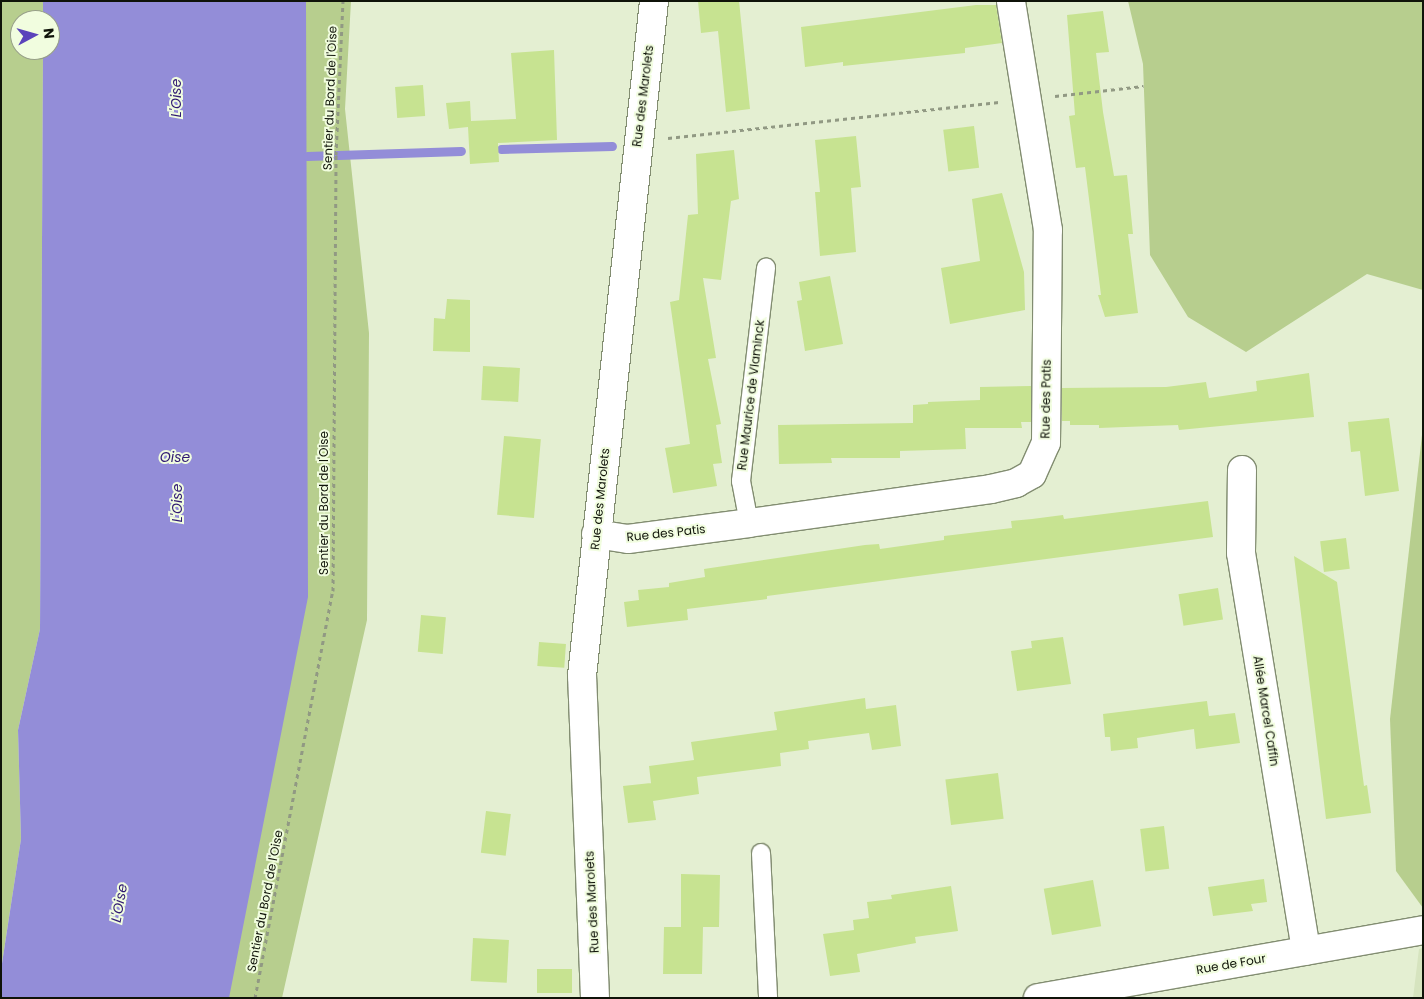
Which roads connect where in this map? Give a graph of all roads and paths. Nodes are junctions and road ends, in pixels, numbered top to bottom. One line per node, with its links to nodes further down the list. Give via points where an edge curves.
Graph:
1 (343, 1): 14 (path, Sentier du Bord de l'Oise, via 336,165 333,591)
2 (654, 1): 6 (street, Rue des Marolets)
3 (1011, 1): 5 (street, Rue des Patis)
4 (1143, 86): 5 (path)
5 (1027, 99): 6 (path); 9 (street, Rue des Patis, via 1048,230 1046,443 1032,474 1016,483 991,489)
6 (637, 140): 10 (street, Rue des Marolets)
7 (766, 267): 9 (lane, Rue Maurice de Vlaminck, via 742,481)
8 (1242, 470): 13 (street, Allée Marcel Caffin, via 1241,553)
9 (749, 523): 10 (street, Rue des Patis, via 628,539)
10 (596, 534): 15 (street, Rue des Marolets, via 582,676)
11 (761, 853): 16 (lane)
12 (1423, 930): 13 (street, Rue de Four)
13 (1306, 951): 17 (street, Rue de Four)
14 (255, 998)
15 (595, 998)
16 (768, 998)
17 (1038, 998)

